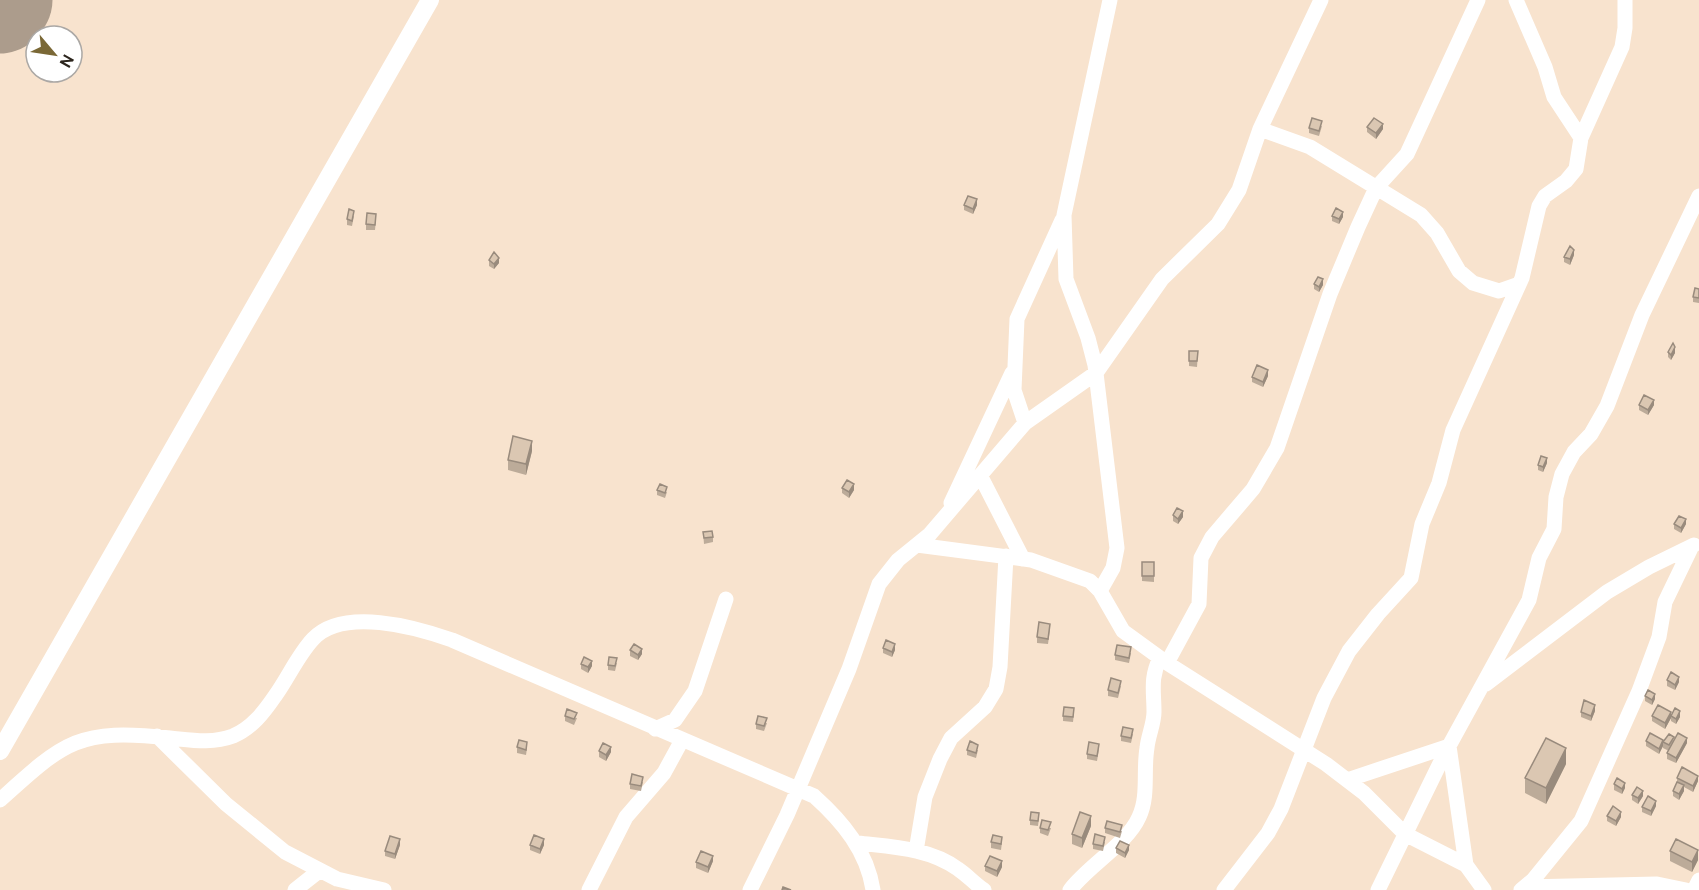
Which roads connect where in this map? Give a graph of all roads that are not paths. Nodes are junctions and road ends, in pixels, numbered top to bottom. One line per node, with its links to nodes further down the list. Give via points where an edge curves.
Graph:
1 (430, 0): 30 (street)
2 (1110, 0): 11 (street)
3 (1321, 0): 7 (street)
4 (1478, 0): 9 (street, via 1407,154)
5 (1516, 0): 8 (street, via 1554,97)
6 (1625, 0): 8 (street, via 1622,47)
7 (1260, 129): 9 (street, via 1310,147); 14 (street, via 1244,178 1229,208 1151,292)
8 (1581, 138): 12 (street, via 1576,169 1545,196 1539,207)
9 (1377, 188): 12 (street, via 1431,225 1459,271 1473,283 1499,291); 24 (street, via 1336,277 1277,448 1253,489 1206,548 1201,558 1199,604)
10 (1699, 196): 25 (street, via 1642,315 1607,406 1562,474 1554,529 1539,558 1533,589)
11 (1064, 215): 13 (street, via 1019,310); 14 (street, via 1066,279)
12 (1519, 284): 31 (street, via 1453,430 1439,483 1422,524 1411,578 1364,629 1345,659 1324,698)
13 (1013, 370): 15 (street, via 1014,390); 17 (street)
14 (1096, 372): 15 (street); 22 (street, via 1117,548 1113,568)
15 (1025, 423): 16 (street)
16 (981, 477): 17 (street); 21 (street)
17 (945, 517): 19 (street)
18 (1696, 544): 25 (street, via 1607,592); 41 (street, via 1665,602 1659,637 1639,691 1581,821)
19 (917, 545): 20 (street); 33 (street, via 891,567 874,592 860,640)
20 (1006, 556): 21 (street); 37 (street, via 996,689 985,707 951,738 940,759 925,797)
21 (1023, 559): 22 (street, via 1083,578)
22 (1100, 591): 24 (street, via 1124,631)
23 (726, 599): 26 (street, via 695,692 675,720)
24 (1163, 661): 31 (street); 48 (street, via 1152,682 1154,718 1145,765 1145,799 1139,817)
25 (1482, 687): 29 (street)
26 (655, 729): 27 (street, via 452,640 422,631 351,621 332,626 312,640 271,702 247,729 208,741); 28 (street)
27 (158, 736): 34 (street, via 115,734 71,744 46,758); 39 (street, via 254,828)
28 (682, 740): 33 (street); 44 (street, via 664,773 626,817)
29 (1449, 746): 32 (street); 35 (street); 38 (street)
30 (0, 751)
31 (1306, 752): 32 (street); 49 (street, via 1268,833)
32 (1347, 780): 35 (street)
33 (798, 790): 36 (street, via 814,796); 45 (street)
34 (0, 800)
35 (1405, 834): 38 (street); 50 (street)
36 (858, 843): 37 (street); 46 (street)
37 (916, 851): 47 (street, via 952,865)
38 (1466, 866): 51 (street)
39 (319, 871): 42 (street); 43 (street, via 355,885)
40 (1699, 880): 53 (street)
41 (1523, 889): 52 (street, via 1656,884)
42 (295, 890)
43 (384, 890)
44 (589, 890)
45 (750, 890)
46 (873, 890)
47 (984, 890)
48 (1070, 890)
49 (1224, 890)
50 (1378, 890)
51 (1484, 890)
52 (1686, 890)
53 (1694, 890)

